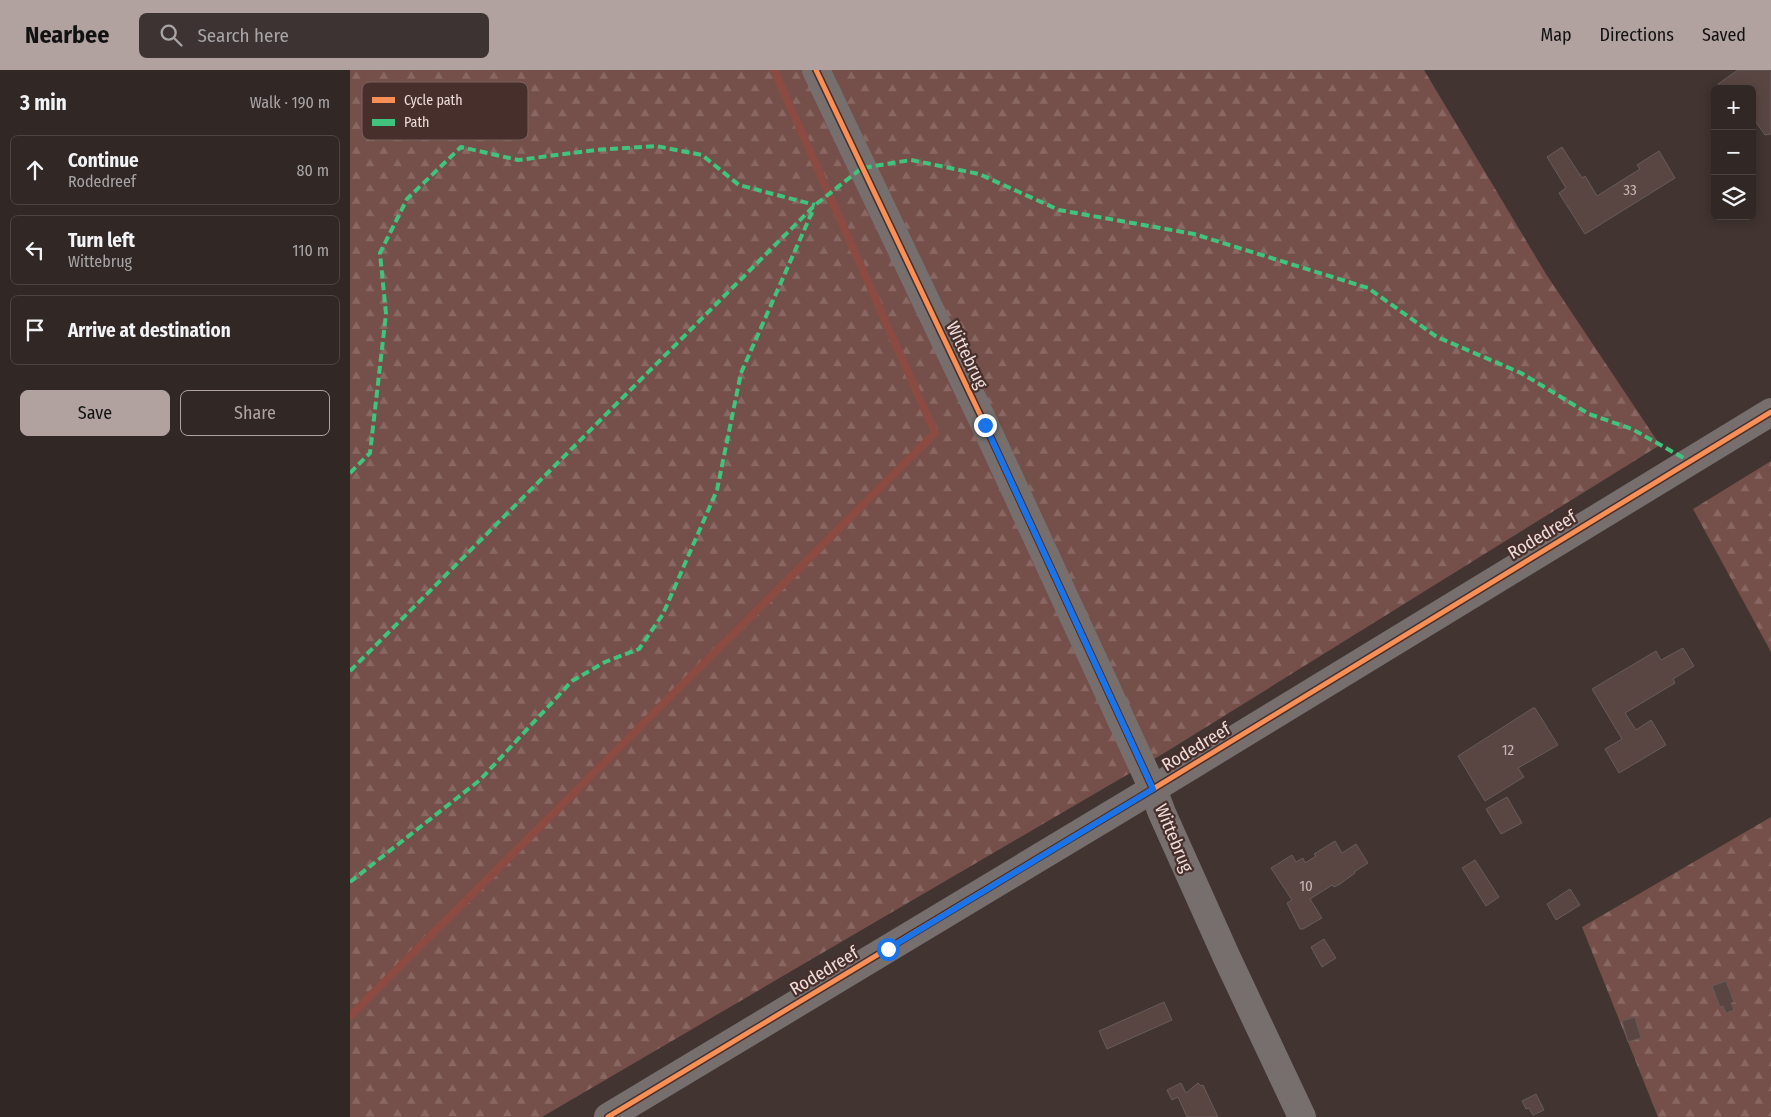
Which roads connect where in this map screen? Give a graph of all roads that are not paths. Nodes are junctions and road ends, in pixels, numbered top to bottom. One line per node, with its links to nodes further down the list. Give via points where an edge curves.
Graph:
1 (816, 70): 3 (street, Wittebrug)
2 (1771, 412): 3 (street, Rodedreef)
3 (1153, 789): 4 (street, Rodedreef); 5 (street, Wittebrug, via 1227,958)
4 (608, 1117)
5 (1302, 1117)

